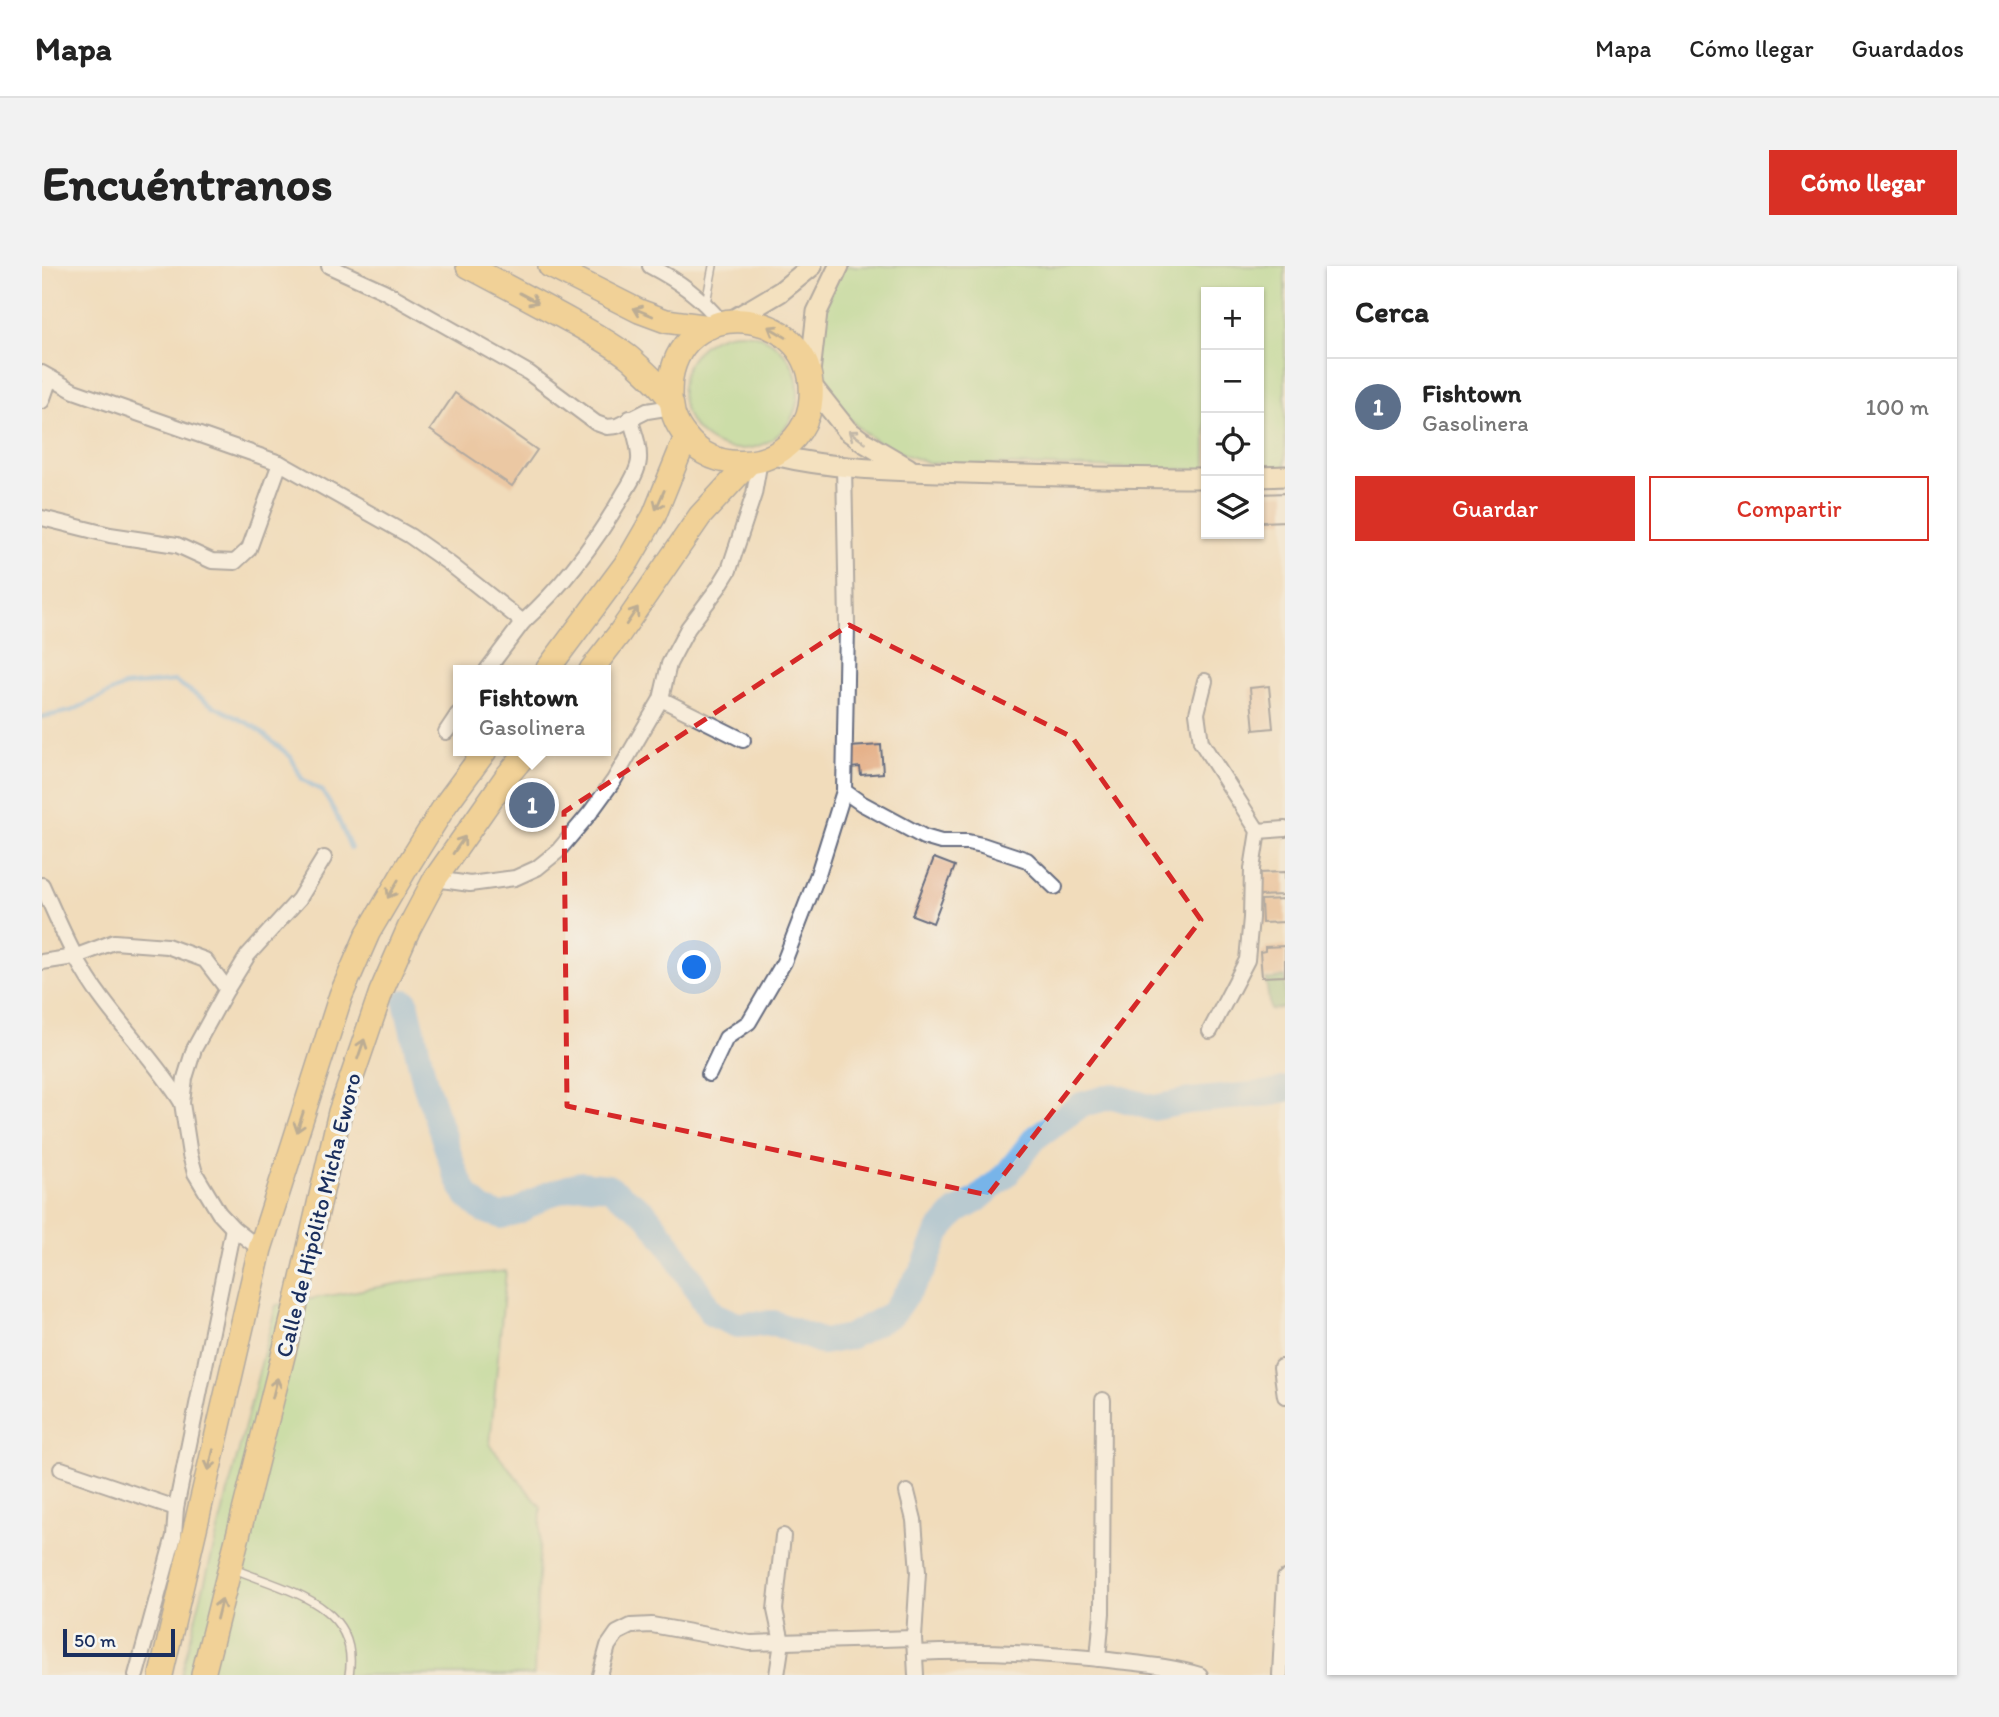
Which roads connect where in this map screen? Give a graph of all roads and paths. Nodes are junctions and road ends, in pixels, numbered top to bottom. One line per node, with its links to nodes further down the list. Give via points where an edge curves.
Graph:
1 (328, 266): 14 (street, via 384,291 529,373 596,422 617,426)
2 (468, 266): 13 (main road, one-way to 13, via 628,356)
3 (550, 266): 9 (main road, one-way to 3, via 666,321)
4 (650, 266): 8 (street)
5 (713, 266): 8 (lane)
6 (812, 266): 9 (street, via 780,292)
7 (839, 266): 11 (street, via 817,312)
8 (706, 303): 9 (street)
9 (721, 323): 11 (main road, one-way to 9, via 799,350 781,332 758,322); 13 (main road, via 692,339 678,357 671,378)
10 (46, 375): 12 (street); 17 (street, via 75,391)
11 (811, 379): 16 (main road, via 811,407 803,426 791,443); 19 (street, one-way to 11, via 847,430)
12 (42, 401)
13 (671, 403): 14 (street); 15 (main road)
14 (630, 418): 24 (street, via 639,460 629,484 571,573)
15 (686, 437): 16 (main road, via 704,453 726,461); 26 (main road, one-way to 26, via 654,516 628,561)
16 (761, 459): 18 (street); 27 (main road, one-way to 16, via 700,516); 29 (street, via 729,569 669,664)
17 (280, 463): 23 (street, via 249,549 235,562 212,561 177,545); 24 (street, via 410,536)
18 (844, 466): 19 (street); 35 (street)
19 (915, 471): 22 (street)
20 (1285, 476): 21 (street)
21 (1264, 477)
22 (1201, 478)
23 (42, 518)
24 (523, 622): 25 (street)
25 (491, 665)
26 (551, 665)
27 (595, 665)
28 (1205, 681): 37 (street, via 1197,712 1201,742)
29 (661, 699): 32 (street); 39 (street, via 614,780 558,851 537,868 515,878 470,884)
30 (453, 722): 31 (street)
31 (446, 732)
32 (743, 740)
33 (481, 756): 49 (main road, Calle de Hipólito Micha Eworo, one-way to 49, via 446,804 368,933 341,995)
34 (523, 756): 39 (main road, Calle de Hipólito Micha Eworo, one-way to 34)
35 (844, 791): 41 (street, via 924,837 968,842 1021,857); 46 (street, via 784,962 749,1022 726,1038)
36 (1285, 829): 37 (street)
37 (1258, 831): 45 (street, via 1247,960)
38 (324, 858): 44 (street, via 299,899 248,955)
39 (435, 879): 57 (main road, Calle de Hipólito Micha Eworo, one-way to 39, via 340,1112 381,992)
40 (42, 886): 42 (street)
41 (1055, 887)
42 (74, 957): 43 (street); 44 (street, via 114,942 167,946 205,960); 47 (street)
43 (42, 962)
44 (227, 989): 47 (street, via 194,1049)
45 (1210, 1031)
46 (709, 1074)
47 (182, 1103): 48 (street, via 195,1172)
48 (233, 1228): 49 (street); 55 (street)
49 (260, 1249): 63 (main road, Calle de Hipólito Micha Eworo, one-way to 63)
50 (1281, 1367): 51 (street)
51 (1285, 1396)
52 (1103, 1400): 61 (street)
53 (61, 1469): 55 (street)
54 (907, 1492): 60 (street, via 918,1572)
55 (176, 1508): 62 (street, via 174,1536)
56 (783, 1536): 59 (street, via 775,1610)
57 (229, 1567): 64 (main road, Calle de Hipólito Micha Eworo, one-way to 57); 65 (lane, via 313,1601 335,1618 347,1637)
58 (1285, 1578): 70 (street)
59 (782, 1642): 60 (street); 66 (street, via 750,1643 652,1625 631,1626 617,1633 608,1646); 67 (street)
60 (914, 1645): 61 (street); 68 (street)
61 (1098, 1659): 69 (street, via 1149,1663)
62 (136, 1675)
63 (161, 1675)
64 (203, 1675)
65 (349, 1675)
66 (600, 1675)
67 (777, 1675)
68 (916, 1675)
69 (1200, 1675)
70 (1280, 1675)

